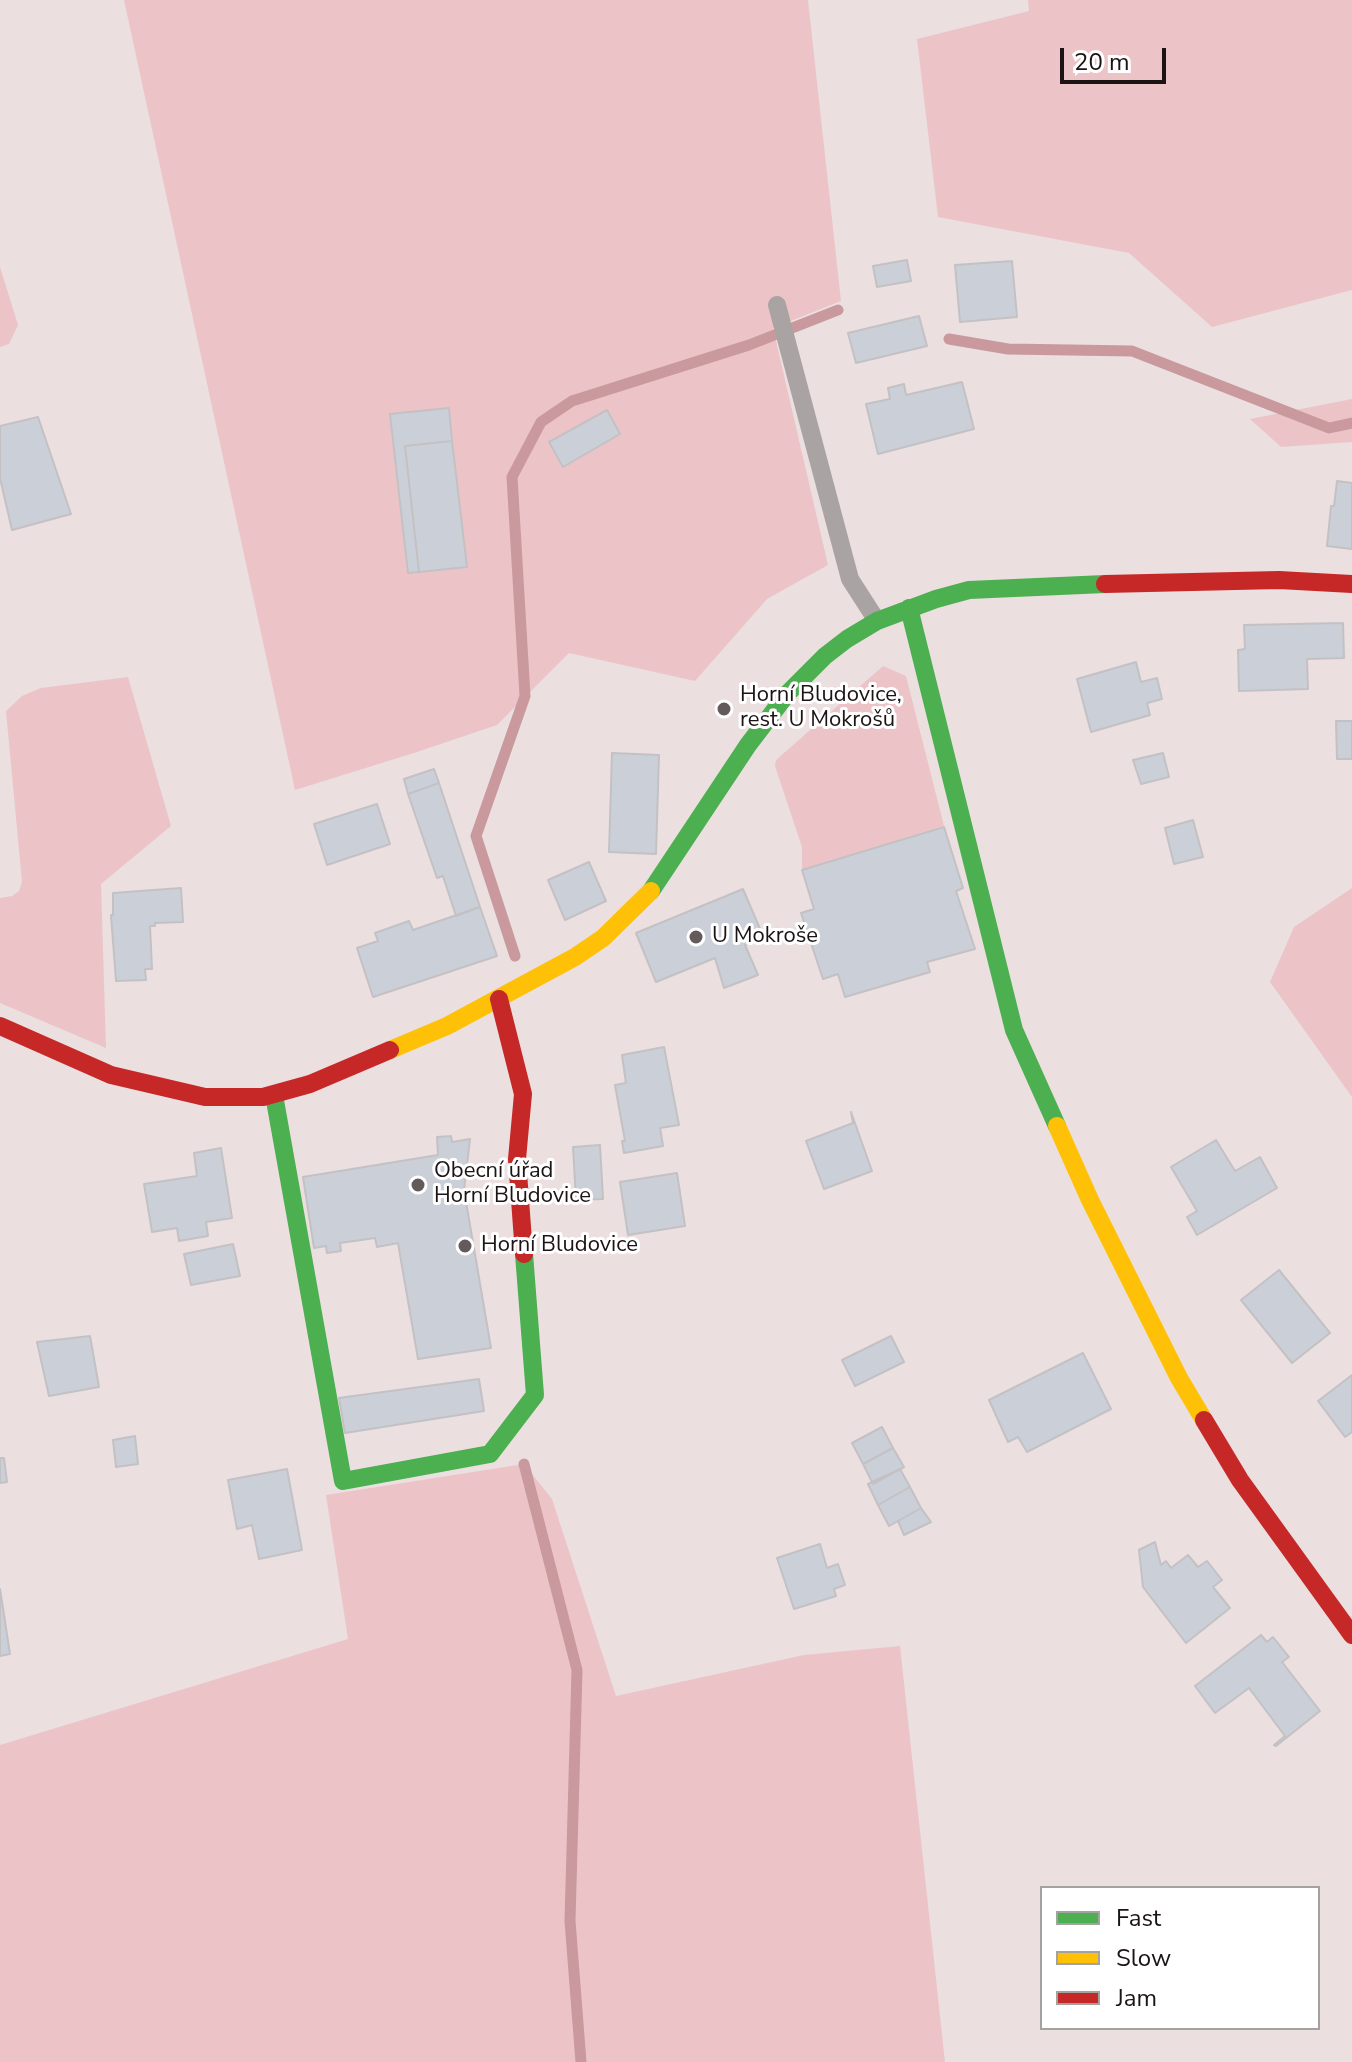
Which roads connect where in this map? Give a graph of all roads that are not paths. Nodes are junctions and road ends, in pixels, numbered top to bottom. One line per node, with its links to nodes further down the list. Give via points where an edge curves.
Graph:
1 (780, 313): 4 (lane, via 850,579)
2 (1352, 584): 3 (street, via 1279,580 1029,585 969,590)
3 (909, 608): 4 (street); 8 (street, via 1014,1030 1090,1200 1179,1378 1240,1480)
4 (877, 621): 5 (street, via 825,656 771,714 646,898 585,951)
5 (499, 999): 7 (street, via 447,1026); 7 (street, via 523,1094 517,1159 535,1395 490,1454 343,1481)
6 (0, 1026): 7 (street, via 111,1075 162,1089 239,1099)
7 (274, 1095)
8 (1352, 1635)

